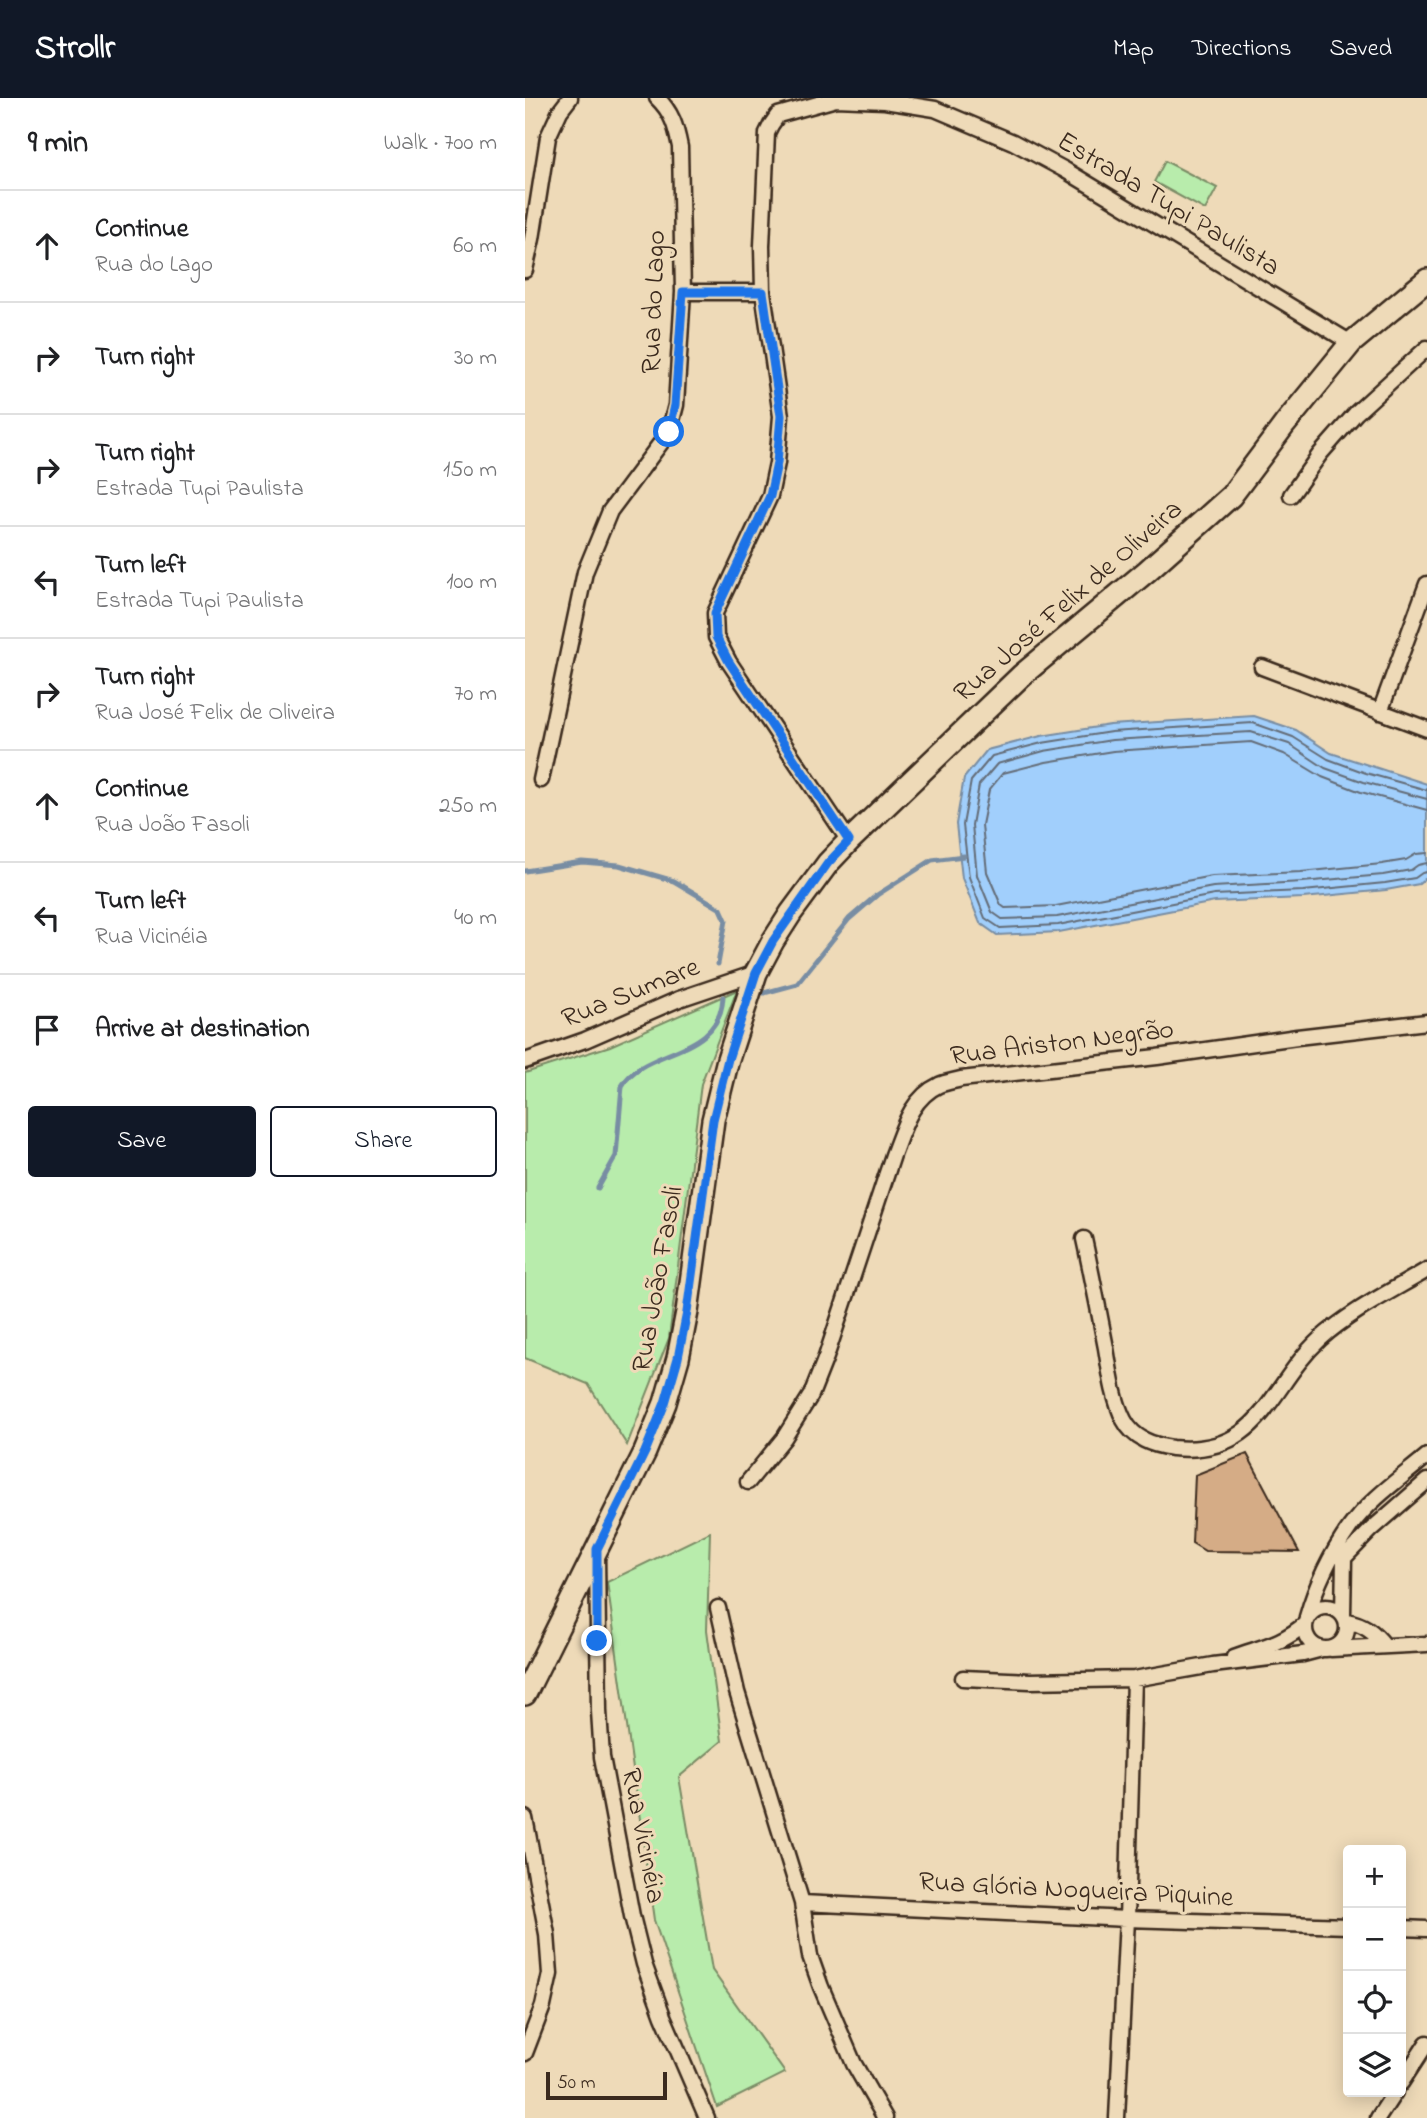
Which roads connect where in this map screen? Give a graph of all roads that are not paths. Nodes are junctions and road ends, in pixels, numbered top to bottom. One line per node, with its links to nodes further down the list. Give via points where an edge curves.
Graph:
1 (570, 98): 3 (street, via 548,137)
2 (657, 98): 5 (street, Rua do Lago, via 672,116 680,147)
3 (525, 270)
4 (1427, 280): 7 (main road, Rua José Felix de Oliveira)
5 (683, 292): 6 (street); 14 (street, Rua do Lago, via 669,432 610,511 588,563)
6 (763, 292): 7 (street, Estrada Tupi Paulista, via 767,133 774,119 835,99 885,101 935,109 1013,142); 15 (street, Estrada Tupi Paulista, via 781,416 777,463 770,496 715,613 716,637)
7 (1351, 342): 15 (main road, Rua José Felix de Oliveira, via 1231,496 1022,675)
8 (1427, 348): 9 (street, via 1347,423)
9 (1291, 495)
10 (1427, 584): 12 (street)
11 (1262, 667): 12 (street)
12 (1380, 712): 13 (street)
13 (1427, 729)
14 (541, 779)
15 (849, 841): 16 (main road, Rua José Felix de Oliveira, via 791,913)
16 (756, 973): 18 (street, Rua Sumare); 26 (main road, Rua João Fasoli, via 713,1120 678,1358 645,1452)
17 (1427, 1022): 24 (street, Rua Ariston Negrão, via 939,1085 919,1099 905,1125 811,1395)
18 (525, 1061)
19 (1084, 1239): 20 (street, via 1115,1394 1125,1422 1141,1440 1184,1449 1213,1446 1235,1437 1259,1419 1299,1361 1322,1337)
20 (1427, 1270)
21 (1427, 1456): 22 (street)
22 (1399, 1480): 25 (street); 29 (street, via 1351,1526 1318,1586)
23 (1427, 1481): 25 (street)
24 (748, 1482)
25 (1412, 1493): 28 (street, via 1344,1558)
26 (597, 1549): 36 (main road, Rua João Fasoli); 47 (street, Rua Vicinéia, via 603,1757 632,1916 663,2017)
27 (718, 1608): 38 (street, via 737,1692)
28 (1344, 1618): 29 (street, via 1338,1610 1325,1606 1312,1611); 31 (street, via 1367,1628); 32 (street, via 1344,1639)
29 (1306, 1620): 32 (street, via 1308,1640); 33 (street, via 1280,1642)
30 (1427, 1644): 31 (street)
31 (1385, 1646): 32 (street)
32 (1326, 1649): 33 (street)
33 (1213, 1665): 35 (street)
34 (963, 1678): 35 (street)
35 (1135, 1679): 39 (street)
36 (525, 1694)
37 (525, 1818): 44 (street, via 547,1934 549,1974 543,2006)
38 (802, 1903): 39 (street, Rua Glória Nogueira Piquine); 48 (street, via 810,1956 821,1987 854,2064)
39 (1127, 1919): 40 (street, Rua Glória Nogueira Piquine); 49 (street)
40 (1343, 1926)
41 (1406, 1928): 42 (street)
42 (1427, 1929)
43 (1427, 2043): 45 (street)
44 (525, 2053)
45 (1406, 2075)
46 (1392, 2097): 50 (street)
47 (707, 2118)
48 (885, 2118)
49 (1117, 2118)
50 (1378, 2118)

